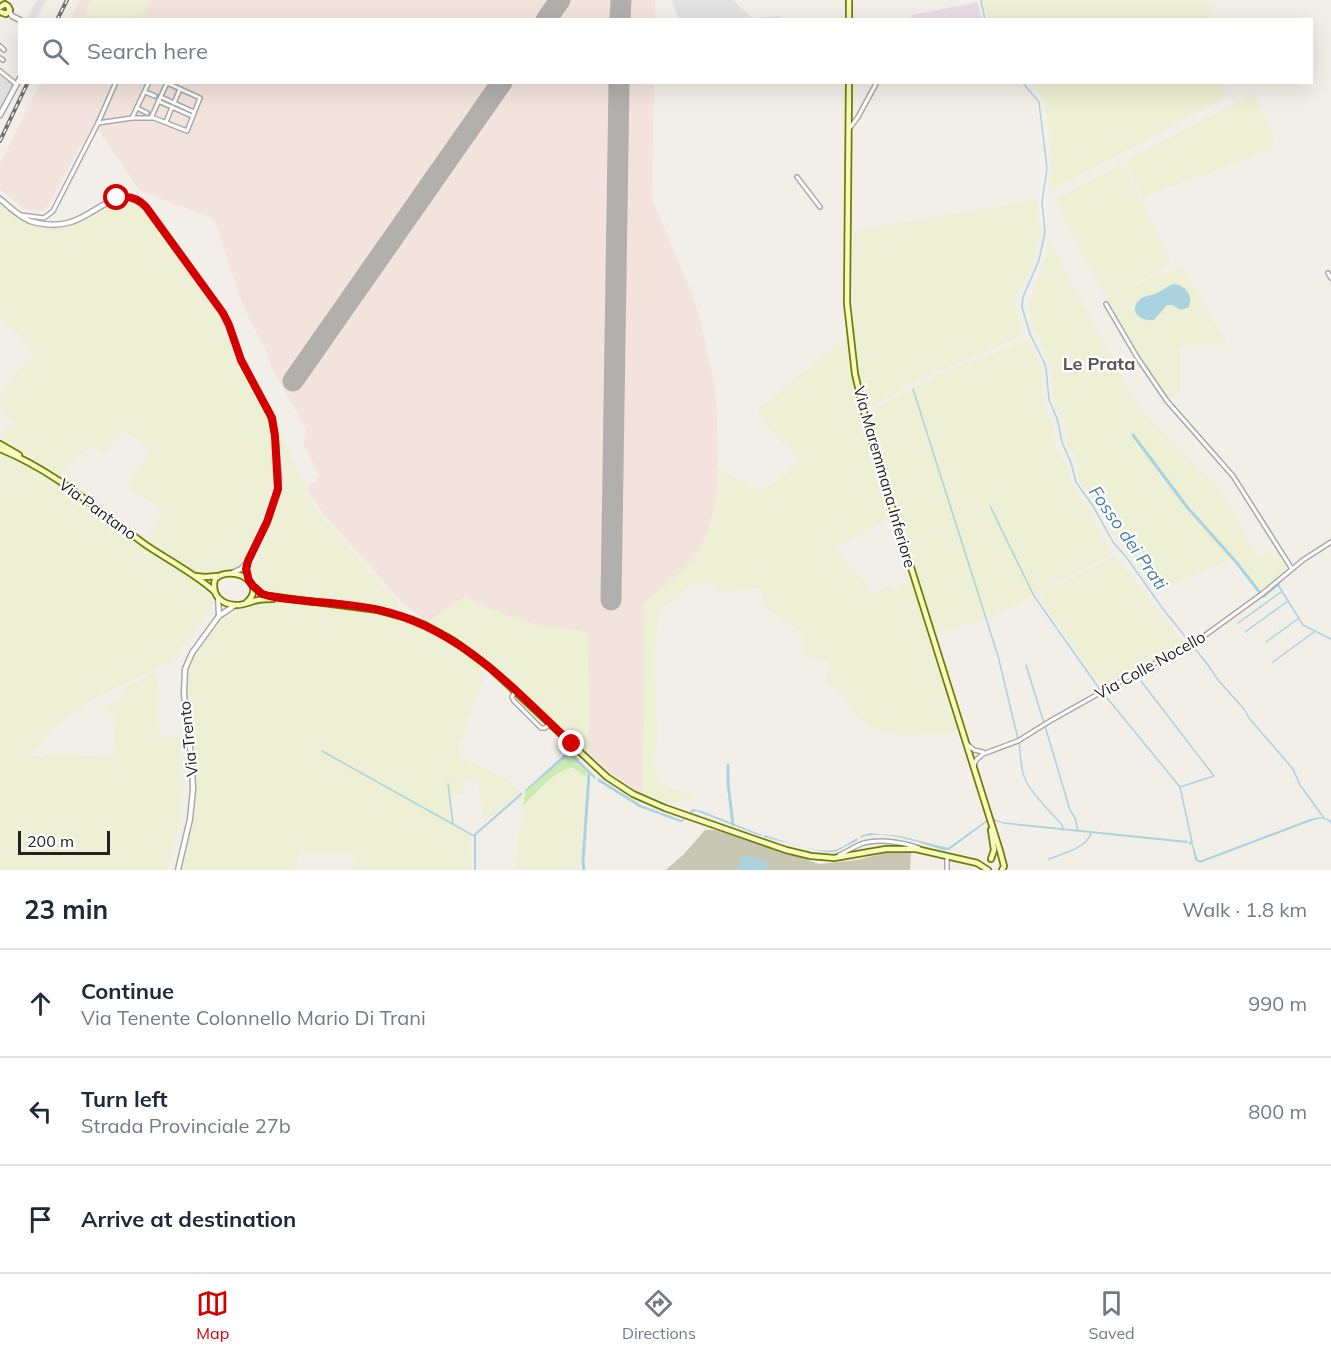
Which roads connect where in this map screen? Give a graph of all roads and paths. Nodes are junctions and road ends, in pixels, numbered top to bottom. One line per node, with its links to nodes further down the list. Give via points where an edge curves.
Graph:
1 (12, 0): 3 (main road)
2 (849, 0): 4 (main road)
3 (4, 10): 5 (street)
4 (849, 18)
5 (18, 19)
6 (0, 46): 7 (street)
7 (4, 50)
8 (0, 71): 10 (street)
9 (18, 81): 10 (street)
10 (16, 84): 25 (street)
11 (115, 84): 29 (street)
12 (148, 84): 18 (street)
13 (166, 84): 20 (street)
14 (171, 84): 17 (street)
15 (849, 84): 30 (main road, Via Maremmana Inferiore)
16 (876, 84): 30 (street)
17 (180, 89): 21 (street); 24 (street, via 200,98)
18 (145, 92): 19 (street); 22 (street)
19 (155, 96)
20 (160, 99): 21 (street); 27 (street)
21 (173, 105): 24 (street); 28 (street)
22 (137, 108): 23 (street); 26 (street)
23 (147, 113)
24 (194, 114): 28 (street, via 187,131)
25 (0, 115)
26 (132, 118): 27 (street); 29 (street)
27 (151, 118): 28 (street)
28 (166, 122)
29 (98, 123): 34 (street, via 52,212 44,218)
30 (849, 129): 57 (main road, Via Maremmana Inferiore, via 847,297 855,374 882,476)
31 (797, 177): 33 (street)
32 (0, 199): 34 (street)
33 (820, 207)
34 (19, 215): 42 (street, via 39,223 64,223 117,198 136,199 149,210 218,306 269,411 275,436 278,491)
35 (1328, 273): 36 (street)
36 (1331, 278)
37 (1106, 304): 43 (street, via 1167,401 1233,476)
38 (0, 444): 40 (main road)
39 (2, 450): 40 (main road, Via Pantano)
40 (28, 462): 45 (main road, Via Pantano)
41 (1331, 542): 43 (street, Via Colle Nocello)
42 (248, 561): 44 (street); 47 (street)
43 (1292, 569): 58 (street, Via Colle Nocello, via 1189,647 1137,672 1022,739)
44 (230, 573): 46 (main road); 47 (main road)
45 (193, 575): 46 (main road); 49 (main road, Via Pantano)
46 (221, 575): 49 (main road, via 214,581)
47 (249, 581): 48 (main road)
48 (253, 586): 51 (main road, via 262,594); 52 (main road, via 253,596)
49 (214, 591): 50 (main road)
50 (218, 598): 53 (main road); 54 (street)
51 (279, 598): 52 (main road); 55 (main road, via 360,607 410,619 454,641)
52 (246, 603): 53 (main road)
53 (235, 605): 54 (street, Via Trento)
54 (219, 616): 70 (street, Via Trento, via 192,653 184,674 193,789)
55 (515, 691): 56 (main road); 56 (street, via 513,701 541,728)
56 (550, 724): 66 (main road, via 607,777 633,794 797,853)
57 (966, 743): 58 (street); 59 (main road, Via Maremmana Inferiore)
58 (983, 753): 59 (street); 60 (street)
59 (970, 756): 60 (main road, Via Maremmana Inferiore)
60 (974, 768): 61 (main road, Via Maremmana Inferiore)
61 (991, 824): 67 (main road, Via Maremmana Inferiore, via 994,850); 69 (main road, Via Maremmana Inferiore)
62 (861, 844): 63 (street, via 888,842); 64 (street); 66 (street)
63 (927, 851): 64 (main road, via 893,849); 65 (main road)
64 (864, 854): 66 (main road)
65 (947, 856): 68 (main road); 71 (street)
66 (829, 858)
67 (990, 860): 68 (main road); 69 (main road, via 998,858); 72 (main road, Via Maremmana Inferiore)
68 (977, 864): 72 (main road)
69 (1003, 868)
70 (178, 870)
71 (947, 870)
72 (989, 870)

